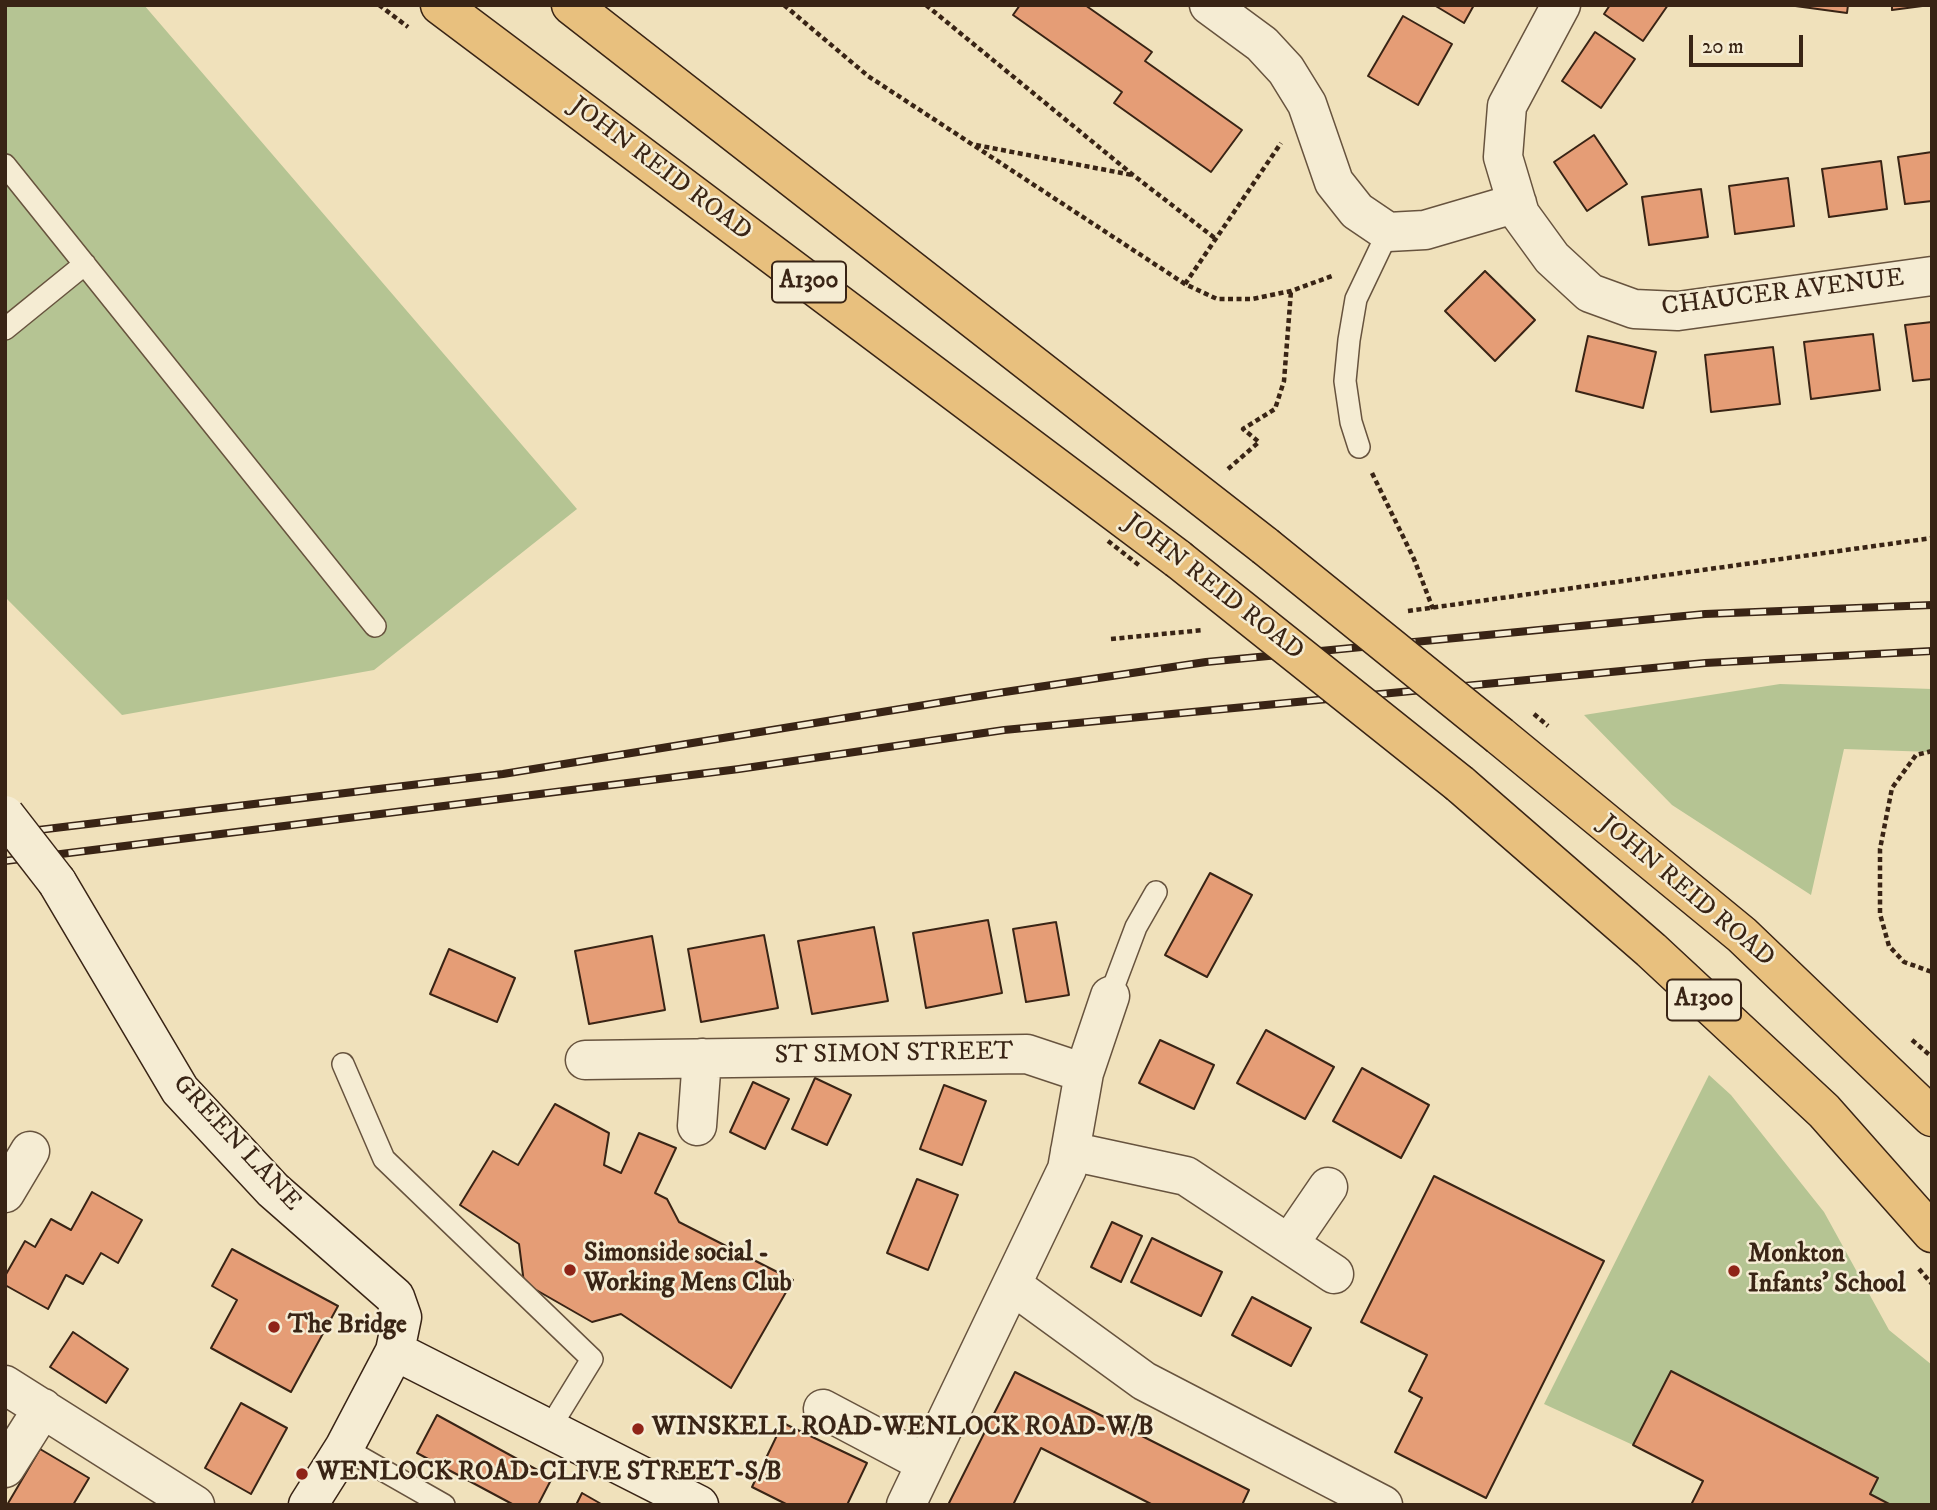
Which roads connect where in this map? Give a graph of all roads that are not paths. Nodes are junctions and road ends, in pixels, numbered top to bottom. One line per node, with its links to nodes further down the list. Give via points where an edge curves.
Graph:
1 (440, 5): 26 (highway, JOHN REID ROAD / A1300, bridge, via 1178,559 1461,784 1651,950 1824,1111)
2 (571, 5): 20 (highway, JOHN REID ROAD / A1300, bridge, via 1265,546 1500,736 1742,935)
3 (1209, 5): 7 (street, via 1262,44 1286,70 1307,104 1334,182)
4 (1562, 5): 6 (street, CHAUCER AVENUE, via 1507,106 1503,157)
5 (5, 165): 8 (lane)
6 (1517, 203): 7 (street); 9 (street, CHAUCER AVENUE, via 1552,258 1590,293 1634,309 1678,311)
7 (1381, 247): 11 (lane, via 1356,299 1348,354 1346,381)
8 (85, 264): 10 (lane); 12 (lane)
9 (1932, 276)
10 (5, 330)
11 (1359, 447)
12 (375, 626)
13 (5, 815): 30 (street, GREEN LANE, bridge, via 57,882 180,1090 273,1190 395,1297 402,1317)
14 (1156, 892): 15 (lane, via 1136,927)
15 (1110, 996): 19 (street)
16 (702, 1058): 17 (street, ST SIMON STREET); 19 (street, ST SIMON STREET, via 1027,1054); 21 (street)
17 (585, 1060)
18 (343, 1064): 34 (lane, via 384,1159 592,1359)
19 (1084, 1073): 22 (street)
20 (1932, 1117)
21 (697, 1126)
22 (1070, 1151): 27 (street, via 1186,1177); 29 (street, via 1067,1169)
23 (30, 1152): 25 (street)
24 (1328, 1187): 27 (street)
25 (5, 1193)
26 (1932, 1233)
27 (1289, 1244): 28 (street)
28 (1334, 1274)
29 (1012, 1285): 36 (street); 43 (street, via 1144,1381)
30 (395, 1351): 34 (street); 35 (street, GREEN LANE)
31 (5, 1385): 32 (street)
32 (43, 1408): 37 (street); 38 (street)
33 (823, 1409): 36 (street)
34 (549, 1429): 41 (street)
35 (344, 1448): 39 (street, GREEN LANE); 40 (lane)
36 (925, 1462): 42 (street)
37 (5, 1468)
38 (174, 1499)
39 (308, 1505)
40 (444, 1505)
41 (699, 1505)
42 (906, 1505)
43 (1384, 1505)

